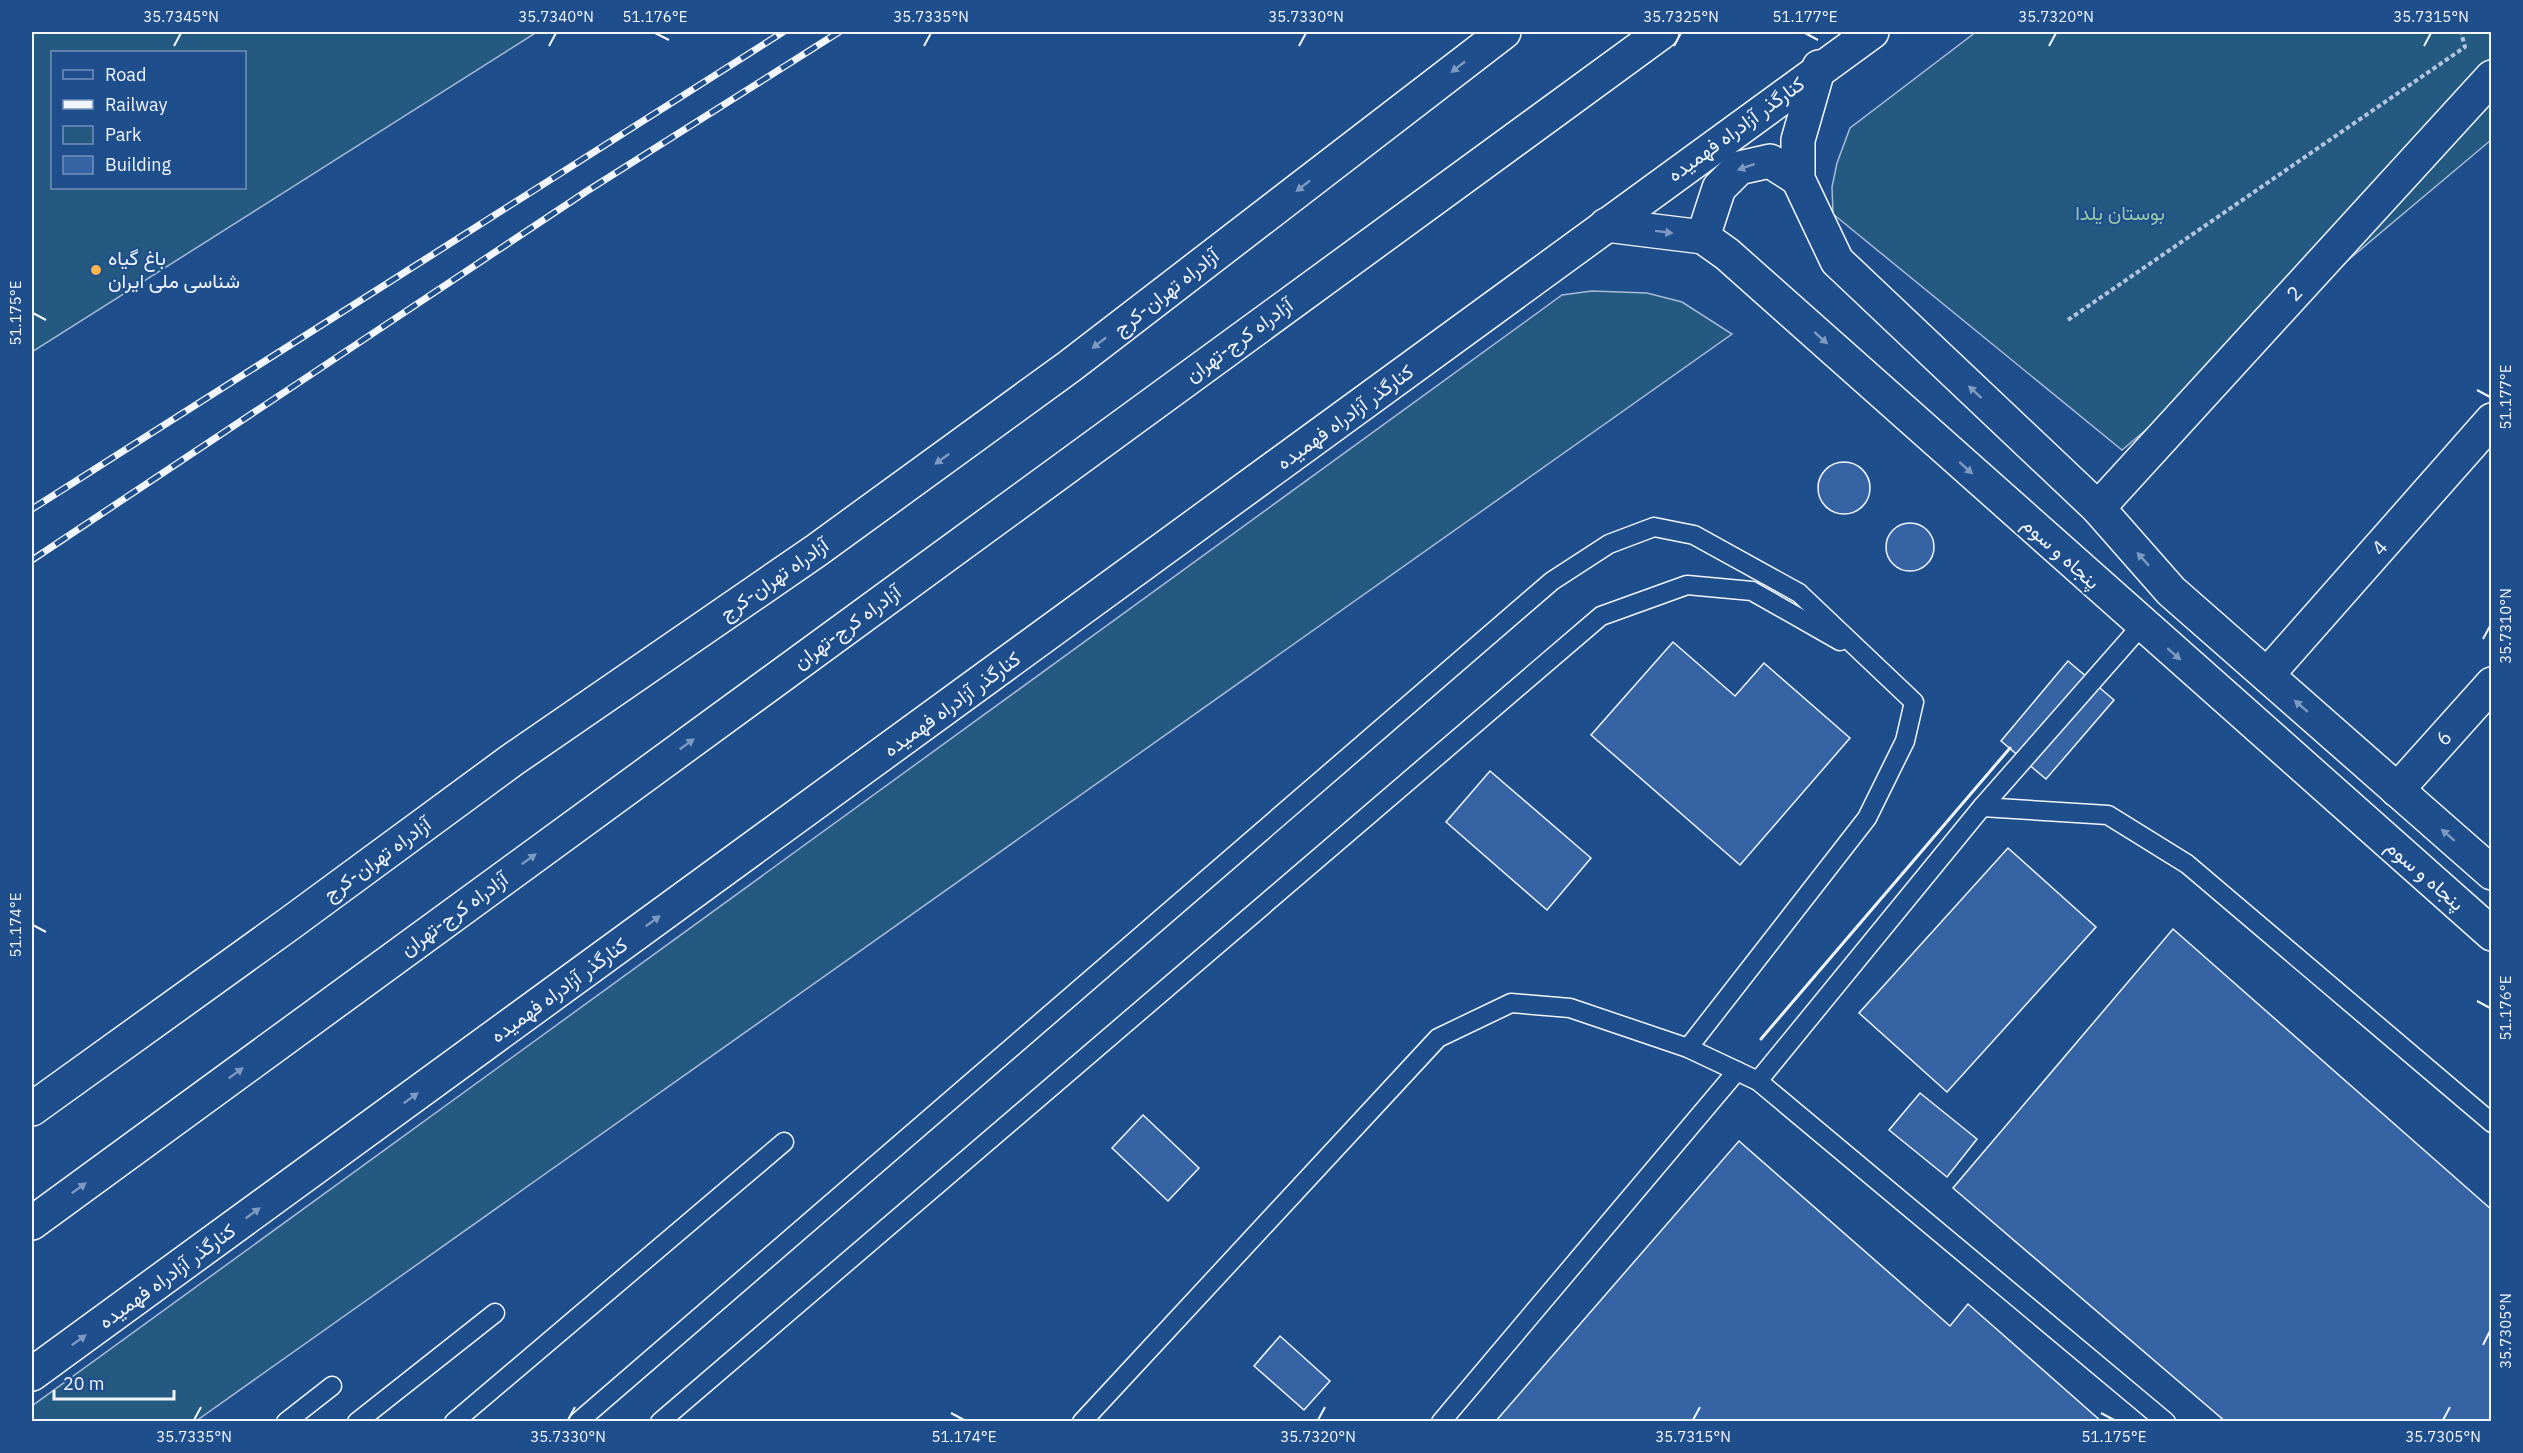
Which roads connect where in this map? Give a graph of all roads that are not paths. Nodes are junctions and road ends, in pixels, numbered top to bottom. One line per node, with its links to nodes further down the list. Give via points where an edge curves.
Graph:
1 (1504, 32): 23 (main road, آزادراه تهران-کرج, one-way to 23, via 1060,373 817,550 512,760)
2 (1662, 32): 26 (main road, آزادراه کرج-تهران, one-way to 2)
3 (1872, 32): 4 (main road, کنارگذر آزادراه فهمیده)
4 (1819, 67): 6 (main road, via 1798,140); 7 (main road, کنارگذر آزادراه فهمیده)
5 (2492, 77): 10 (main road, 2)
6 (1798, 180): 8 (main road, one-way to 8, via 1770,161 1739,168 1719,188); 10 (main road, one-way to 6, via 1837,261)
7 (1606, 225): 8 (main road, پنجاه و سوم, one-way to 8); 28 (main road, کنارگذر آزادراه فهمیده, one-way to 7)
8 (1703, 237): 12 (main road, پنجاه و سوم, one-way to 12, via 1728,254)
9 (2492, 420): 14 (main road, 4)
10 (2098, 508): 11 (main road, one-way to 10)
11 (2171, 591): 12 (main road); 14 (main road)
12 (2142, 625): 17 (lane); 19 (main road, پنجاه و سوم, one-way to 19)
13 (1868, 656): 20 (lane, via 1914,702 1905,741 1867,818); 33 (lane, via 1799,593 1694,535 1654,527 1609,544 1552,581); 34 (lane, via 1752,591 1687,585 1601,616)
14 (2267, 675): 16 (main road, one-way to 14)
15 (2492, 684): 16 (main road, 6)
16 (2397, 790): 18 (main road, one-way to 16)
17 (1982, 807): 22 (lane); 24 (lane, via 2108,815 2187,864)
18 (2492, 873)
19 (2492, 934)
20 (1688, 1048): 21 (lane); 35 (lane, via 1570,1008 1511,1003 1438,1038)
21 (1737, 1071): 22 (lane); 36 (lane)
22 (1758, 1081): 37 (lane)
23 (32, 1109)
24 (2492, 1123)
25 (784, 1142): 32 (lane)
26 (32, 1223)
27 (495, 1313): 31 (lane)
28 (32, 1374)
29 (332, 1386): 30 (lane)
30 (286, 1422)
31 (357, 1422)
32 (454, 1422)
33 (578, 1422)
34 (660, 1422)
35 (1082, 1422)
36 (1441, 1422)
37 (2166, 1422)

